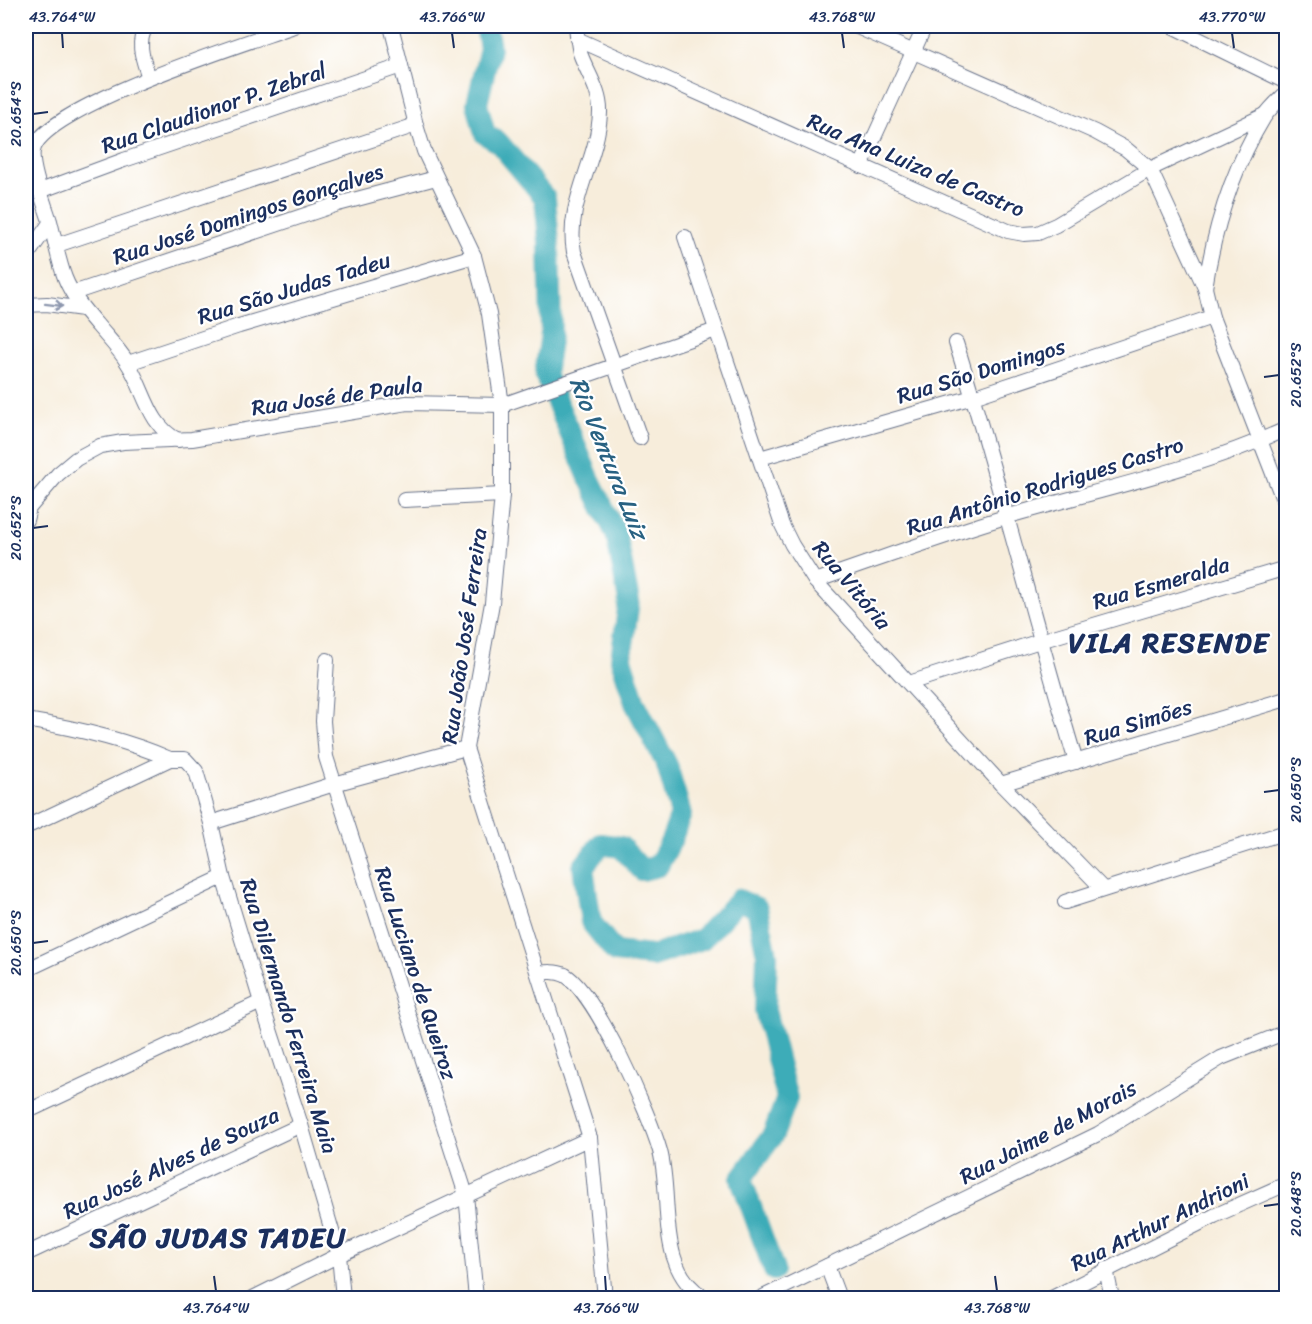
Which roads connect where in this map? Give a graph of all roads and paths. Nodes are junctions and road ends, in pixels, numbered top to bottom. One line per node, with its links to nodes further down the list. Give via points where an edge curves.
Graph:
1 (146, 26): 10 (street, via 140,40)
2 (294, 26): 10 (street)
3 (391, 26): 9 (street, Rua João José Ferreira)
4 (855, 26): 8 (street)
5 (926, 26): 8 (street)
6 (1172, 26): 11 (street)
7 (576, 32): 15 (street, Rua Ana Luiza de Castro); 32 (street, via 600,113 573,215 571,239)
8 (915, 51): 15 (street); 16 (street, via 1095,132 1126,149)
9 (401, 66): 14 (street, Rua João José Ferreira); 18 (street, Rua Claudionor P. Zebral)
10 (149, 78): 18 (street, via 77,110 41,135 32,152)
11 (1287, 82)
12 (1287, 93): 13 (street)
13 (1265, 115): 16 (street, Rua Ana Luiza de Castro); 24 (street, via 1223,209)
14 (416, 125): 17 (street, Rua João José Ferreira); 21 (street)
15 (861, 166): 16 (street, Rua Ana Luiza de Castro, via 1008,231 1024,234 1056,225)
16 (1150, 169): 24 (street)
17 (436, 178): 22 (street, Rua João José Ferreira); 25 (street, Rua José Domingos Gonçalves, via 338,204)
18 (40, 191): 19 (street)
19 (50, 223): 21 (street); 23 (street)
20 (685, 237): 29 (street, Rua Vitória)
21 (57, 244): 25 (street, via 65,279)
22 (474, 256): 31 (street, Rua São Judas Tadeu); 34 (street, Rua João José Ferreira, via 489,314)
23 (26, 257)
24 (1205, 288): 28 (street)
25 (73, 293): 27 (street)
26 (26, 305): 27 (street, one-way to 27)
27 (83, 309): 31 (street)
28 (1212, 317): 33 (street, Rua São Domingos); 38 (street)
29 (716, 330): 32 (street, Rua José de Paula); 39 (street, Rua Vitória)
30 (956, 343): 33 (street)
31 (128, 363): 37 (street, via 163,431)
32 (614, 366): 34 (street, Rua José de Paula); 36 (street)
33 (973, 397): 39 (street, Rua São Domingos); 43 (street)
34 (502, 405): 37 (street, Rua José de Paula, via 407,403); 40 (street, Rua João José Ferreira)
35 (1287, 429): 38 (street, Rua Antônio Rodrigues Castro)
36 (640, 438)
37 (178, 440): 44 (street, Rua José de Paula, via 111,443 88,452 58,474 29,508)
38 (1261, 441): 42 (street); 43 (street, Rua Antônio Rodrigues Castro, via 1163,474)
39 (760, 458): 46 (street, Rua Vitória, via 782,525)
40 (502, 495): 41 (street); 52 (street, Rua João José Ferreira, via 492,603)
41 (404, 500)
42 (1287, 507)
43 (1007, 516): 46 (street, Rua Antônio Rodrigues Castro); 47 (street)
44 (26, 520)
45 (1287, 568): 47 (street, Rua Esmeralda)
46 (815, 581): 49 (street, Rua Vitória)
47 (1040, 641): 49 (street, Rua Esmeralda); 54 (street)
48 (327, 660): 55 (street, Rua Luciano de Queiroz, via 323,738)
49 (909, 682): 56 (street, Rua Vitória)
50 (1287, 699): 54 (street, Rua Simões)
51 (26, 720): 53 (street, via 80,730)
52 (466, 748): 55 (street); 64 (street, Rua João José Ferreira)
53 (173, 758): 57 (street, Rua Dilermando Ferreira Maia, via 185,759 196,771); 58 (street)
54 (1076, 762): 56 (street, Rua Simões)
55 (334, 784): 57 (street); 71 (street, Rua Luciano de Queiroz)
56 (1001, 784): 61 (street, Rua Vitória)
57 (211, 823): 60 (street, Rua Dilermando Ferreira Maia)
58 (26, 827)
59 (1287, 832): 61 (street)
60 (223, 877): 63 (street); 65 (street, Rua Dilermando Ferreira Maia)
61 (1103, 890): 62 (street)
62 (1065, 902)
63 (26, 970)
64 (538, 973): 69 (street, Rua João José Ferreira); 80 (street, via 557,972 572,981 618,1051 660,1152 673,1258 682,1277)
65 (261, 1002): 67 (street); 68 (street, Rua Dilermando Ferreira Maia)
66 (1287, 1032): 74 (street, Rua Jaime de Morais, via 1221,1058 1098,1134)
67 (26, 1112)
68 (302, 1125): 72 (street, Rua José Alves de Souza); 73 (street, Rua Dilermando Ferreira Maia)
69 (590, 1138): 71 (street); 79 (street, Rua João José Ferreira)
70 (1287, 1184): 75 (street, Rua Arthur Andrioni)
71 (466, 1195): 73 (street); 78 (street, Rua Luciano de Queiroz)
72 (26, 1254)
73 (339, 1255): 76 (street); 77 (street, Rua Dilermando Ferreira Maia)
74 (827, 1266): 81 (street, Rua Jaime de Morais); 82 (street)
75 (1106, 1269): 83 (street, Rua Arthur Andrioni); 84 (street)
76 (253, 1299)
77 (343, 1299)
78 (476, 1299)
79 (605, 1299)
80 (705, 1299)
81 (761, 1299)
82 (839, 1299)
83 (1052, 1299)
84 (1112, 1299)

